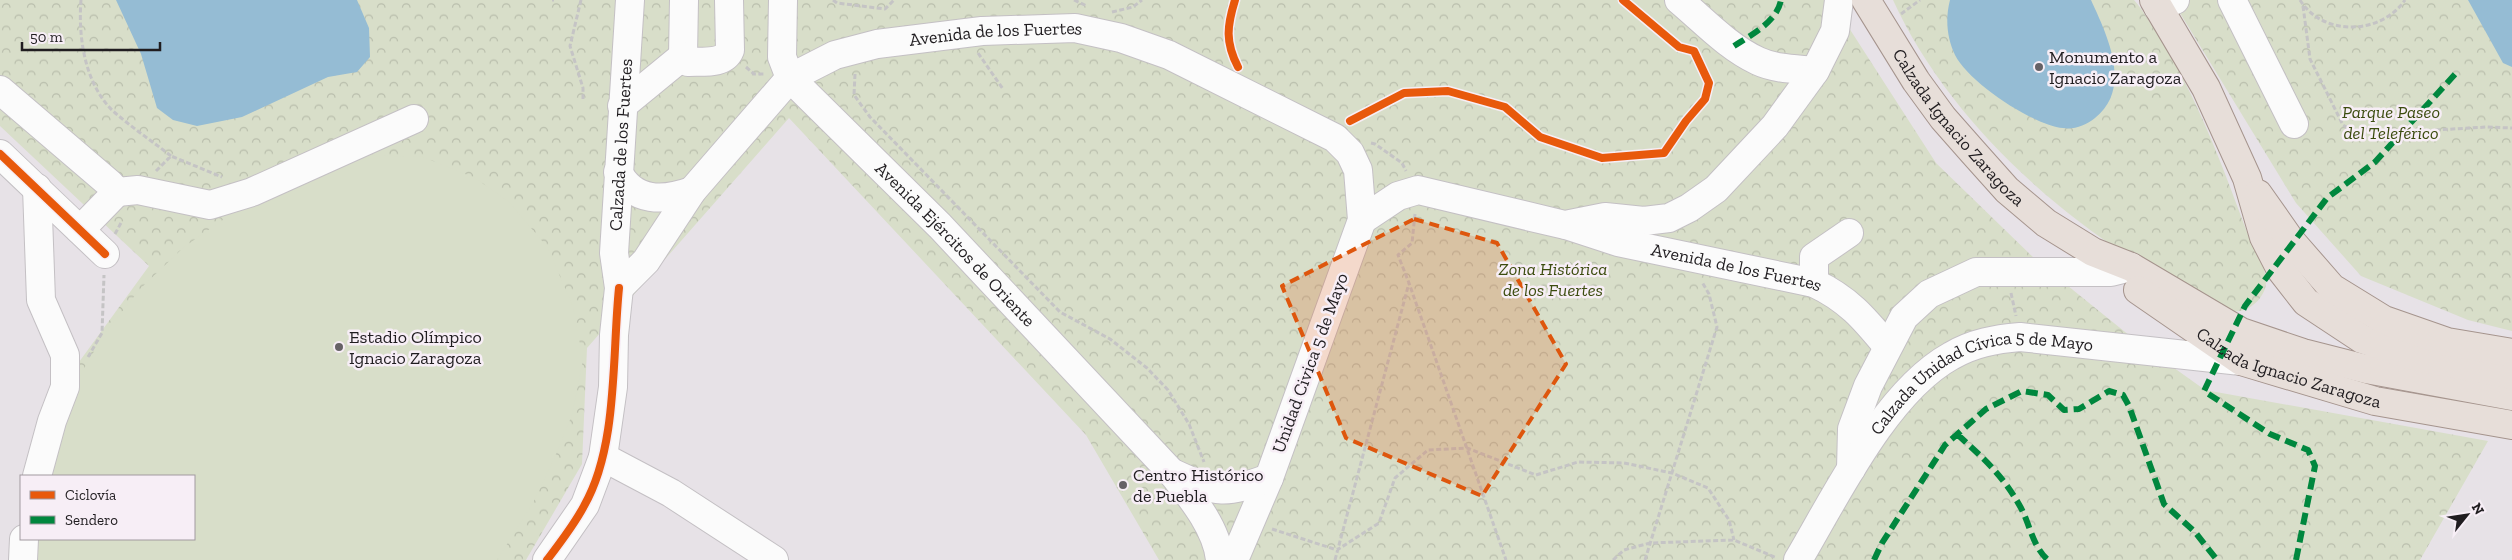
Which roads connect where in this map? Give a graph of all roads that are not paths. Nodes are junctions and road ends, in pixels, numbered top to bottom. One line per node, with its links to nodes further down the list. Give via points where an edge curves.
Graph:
1 (630, 0): 14 (street, Calzada de los Fuertes)
2 (684, 0): 10 (street)
3 (729, 0): 10 (street, via 730,50 727,57 688,62)
4 (783, 0): 12 (street, Avenida Ejércitos de Oriente, via 782,57)
5 (1679, 0): 11 (street, via 1734,46 1759,62)
6 (1838, 0): 11 (street, via 1835,30)
7 (1866, 0): 29 (main road, Calzada Ignacio Zaragoza, via 1943,118 2007,190 2046,223)
8 (2232, 0): 16 (street)
9 (2162, 2): 20 (main road)
10 (683, 56): 14 (street)
11 (1815, 71): 25 (street, Avenida de los Fuertes, via 1775,126 1716,189 1689,208 1657,221 1605,217)
12 (790, 78): 17 (street, Avenida de los Fuertes, via 835,55 877,44 982,31 1075,28 1121,38 1169,55); 22 (street, Avenida de los Fuertes); 39 (street, Avenida Ejércitos de Oriente, via 940,226)
13 (0, 90): 23 (street)
14 (622, 106): 19 (street, Calzada de los Fuertes)
15 (414, 119): 23 (street, via 252,192 210,205 138,190)
16 (2294, 124)
17 (1336, 138): 24 (street, Unidad Civica 5 de Mayo, via 1350,153 1358,170)
18 (0, 154): 21 (street)
19 (618, 172): 22 (street, via 625,184 646,196 664,199); 31 (street, Calzada de los Fuertes, via 614,253)
20 (2247, 178): 33 (main road, via 2291,240 2332,288 2384,320 2447,342); 35 (main road, via 2264,237 2281,270 2306,302 2362,339 2412,356)
21 (37, 188): 26 (street); 41 (street, via 41,300 65,355 65,386)
22 (692, 191): 31 (street, via 646,261)
23 (117, 192): 26 (street)
24 (1362, 220): 25 (street, Avenida de los Fuertes, via 1398,196 1418,190); 42 (street, Unidad Civica 5 de Mayo)
25 (1565, 225): 30 (street, Avenida de los Fuertes, via 1618,242)
26 (80, 230): 28 (street)
27 (1849, 233): 30 (street, via 1814,257)
28 (105, 254)
29 (2112, 264): 32 (street, via 1976,272 1929,294 1904,317); 34 (main road, Calzada Ignacio Zaragoza); 36 (main road, Calzada Ignacio Zaragoza, via 2241,332 2303,353 2366,369)
30 (1814, 282): 32 (street, Avenida de los Fuertes, via 1855,308)
31 (619, 288): 38 (street, Calzada de los Fuertes, via 613,387)
32 (1887, 346): 40 (street, via 1852,429)
33 (2512, 353)
34 (2241, 360): 37 (main road, Calzada Ignacio Zaragoza, via 2375,402); 40 (street, Calzada Unidad Cívica 5 de Mayo, via 2020,337 1993,339 1966,348 1928,372 1902,398)
35 (2512, 375)
36 (2512, 396)
37 (2512, 425)
38 (603, 457): 44 (street, Calzada de los Fuertes, via 585,505); 46 (street, via 671,493)
39 (1172, 472): 42 (street, Avenida Ejércitos de Oriente, via 1204,488 1222,491 1236,490); 47 (street, Avenida Ejércitos de Oriente, via 1207,524)
40 (1850, 472): 49 (street, Calzada Unidad Cívica 5 de Mayo)
41 (37, 475)
42 (1269, 478): 48 (street, Unidad Civica 5 de Mayo)
43 (24, 540): 45 (street)
44 (559, 555)
45 (23, 560)
46 (774, 560)
47 (1220, 560)
48 (1234, 560)
49 (1798, 560)

